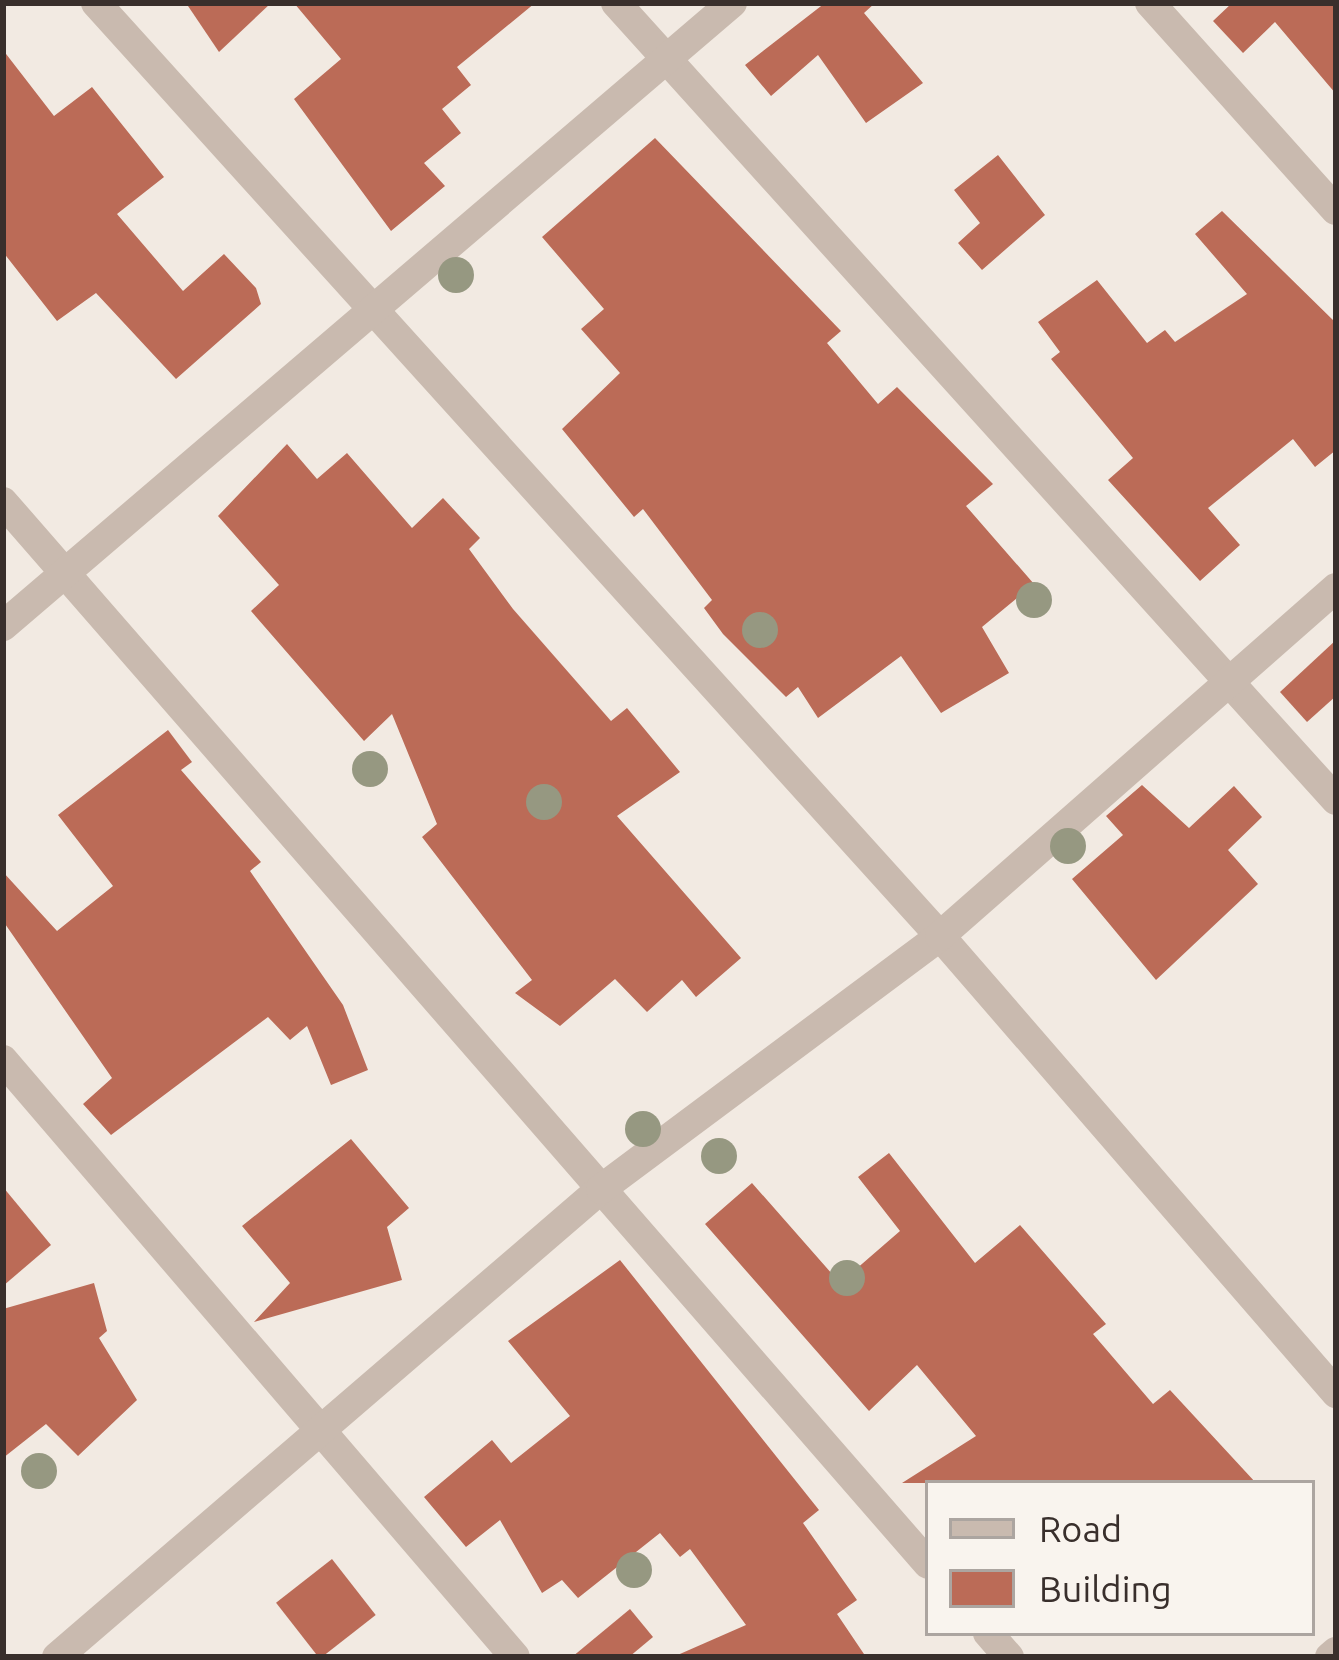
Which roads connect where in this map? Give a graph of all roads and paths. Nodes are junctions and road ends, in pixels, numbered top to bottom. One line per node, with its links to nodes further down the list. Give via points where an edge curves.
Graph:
1 (95, 3): 7 (street)
2 (616, 3): 5 (street)
3 (733, 3): 5 (street)
4 (1150, 3): 6 (street)
5 (665, 61): 7 (street); 12 (street)
6 (1336, 210)
7 (372, 314): 9 (street); 14 (street)
8 (3, 502): 9 (street)
9 (64, 574): 11 (street); 16 (street)
10 (1336, 588): 12 (street)
11 (3, 626)
12 (1230, 681): 13 (street); 14 (street)
13 (1336, 800)
14 (940, 936): 16 (street); 17 (street)
15 (3, 1060): 18 (street)
16 (602, 1189): 18 (street); 19 (street)
17 (1336, 1393)
18 (325, 1428): 20 (street); 21 (street)
19 (925, 1561)
20 (57, 1657)
21 (515, 1657)

